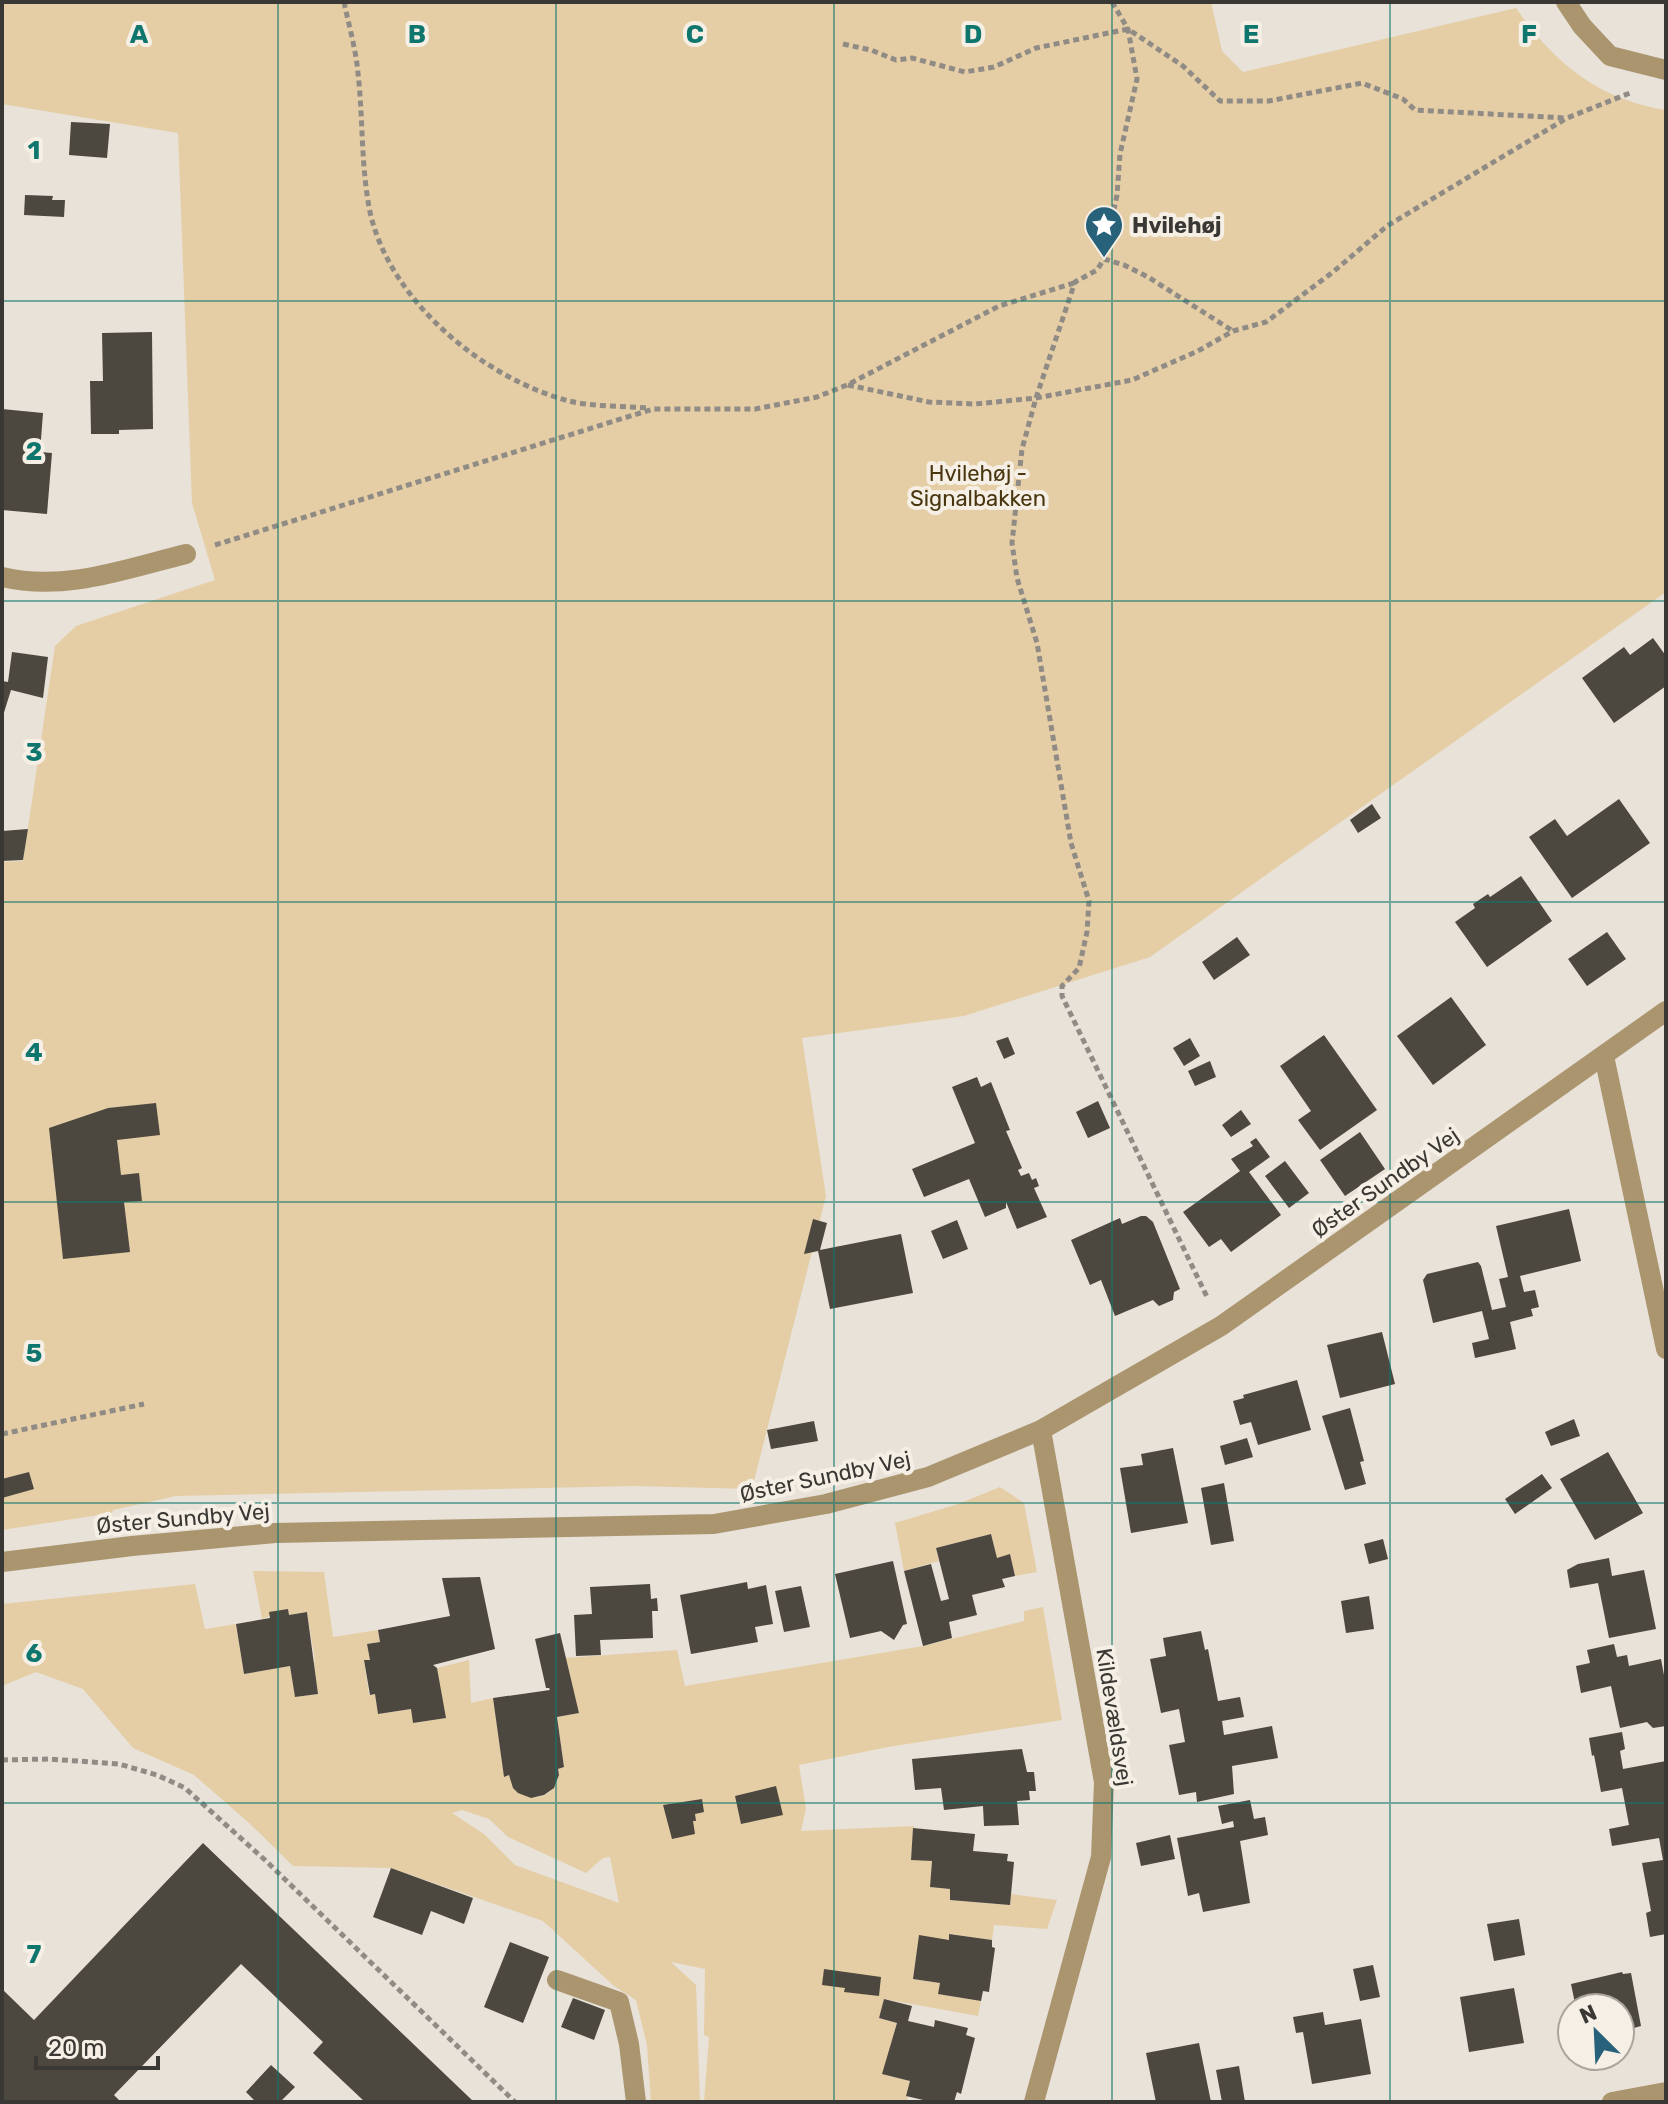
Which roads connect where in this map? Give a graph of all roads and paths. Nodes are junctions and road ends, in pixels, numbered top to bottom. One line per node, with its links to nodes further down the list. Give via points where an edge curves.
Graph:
1 (344, 2): 14 (path, via 358,71 369,209 390,264 421,306 457,343 528,385 571,401)
2 (1112, 2): 4 (path)
3 (1566, 2): 6 (street, via 1610,56)
4 (1128, 29): 5 (path, via 1036,48 994,67 965,72); 8 (path, via 1183,66 1220,101 1269,101 1362,83 1403,99 1415,110); 9 (path, via 1137,79)
5 (843, 44)
6 (1666, 70)
7 (1635, 91): 8 (path)
8 (1567, 118): 11 (path, via 1387,226 1266,322)
9 (1104, 259): 10 (path, via 1097,270); 11 (path, via 1148,277)
10 (1075, 282): 12 (path, via 999,306); 13 (path)
11 (1233, 331): 13 (path, via 1132,380)
12 (847, 385): 13 (path, via 929,402); 14 (path, via 817,397 755,409)
13 (1036, 398): 19 (path, via 1022,449 1012,543 1037,643 1071,843 1089,901 1079,968 1062,986 1062,996)
14 (653, 409): 15 (path)
15 (186, 554): 16 (street, via 69,583)
16 (2, 577)
17 (1666, 1011): 18 (street, Øster Sundby Vej)
18 (1604, 1056): 19 (street, Øster Sundby Vej); 20 (street)
19 (1221, 1326): 22 (street, Øster Sundby Vej)
20 (1666, 1349)
21 (144, 1404): 23 (path)
22 (1041, 1430): 24 (street, Øster Sundby Vej, via 928,1477 826,1504 714,1524 275,1533); 30 (street, Kildevældsvej, via 1104,1782 1101,1857)
23 (2, 1434)
24 (2, 1562)
25 (2, 1760): 28 (path, via 119,1764 185,1788)
26 (557, 1980): 29 (street, via 619,2002)
27 (1666, 2092): 31 (street)
28 (515, 2102)
29 (636, 2102)
30 (1034, 2102)
31 (1612, 2102)

